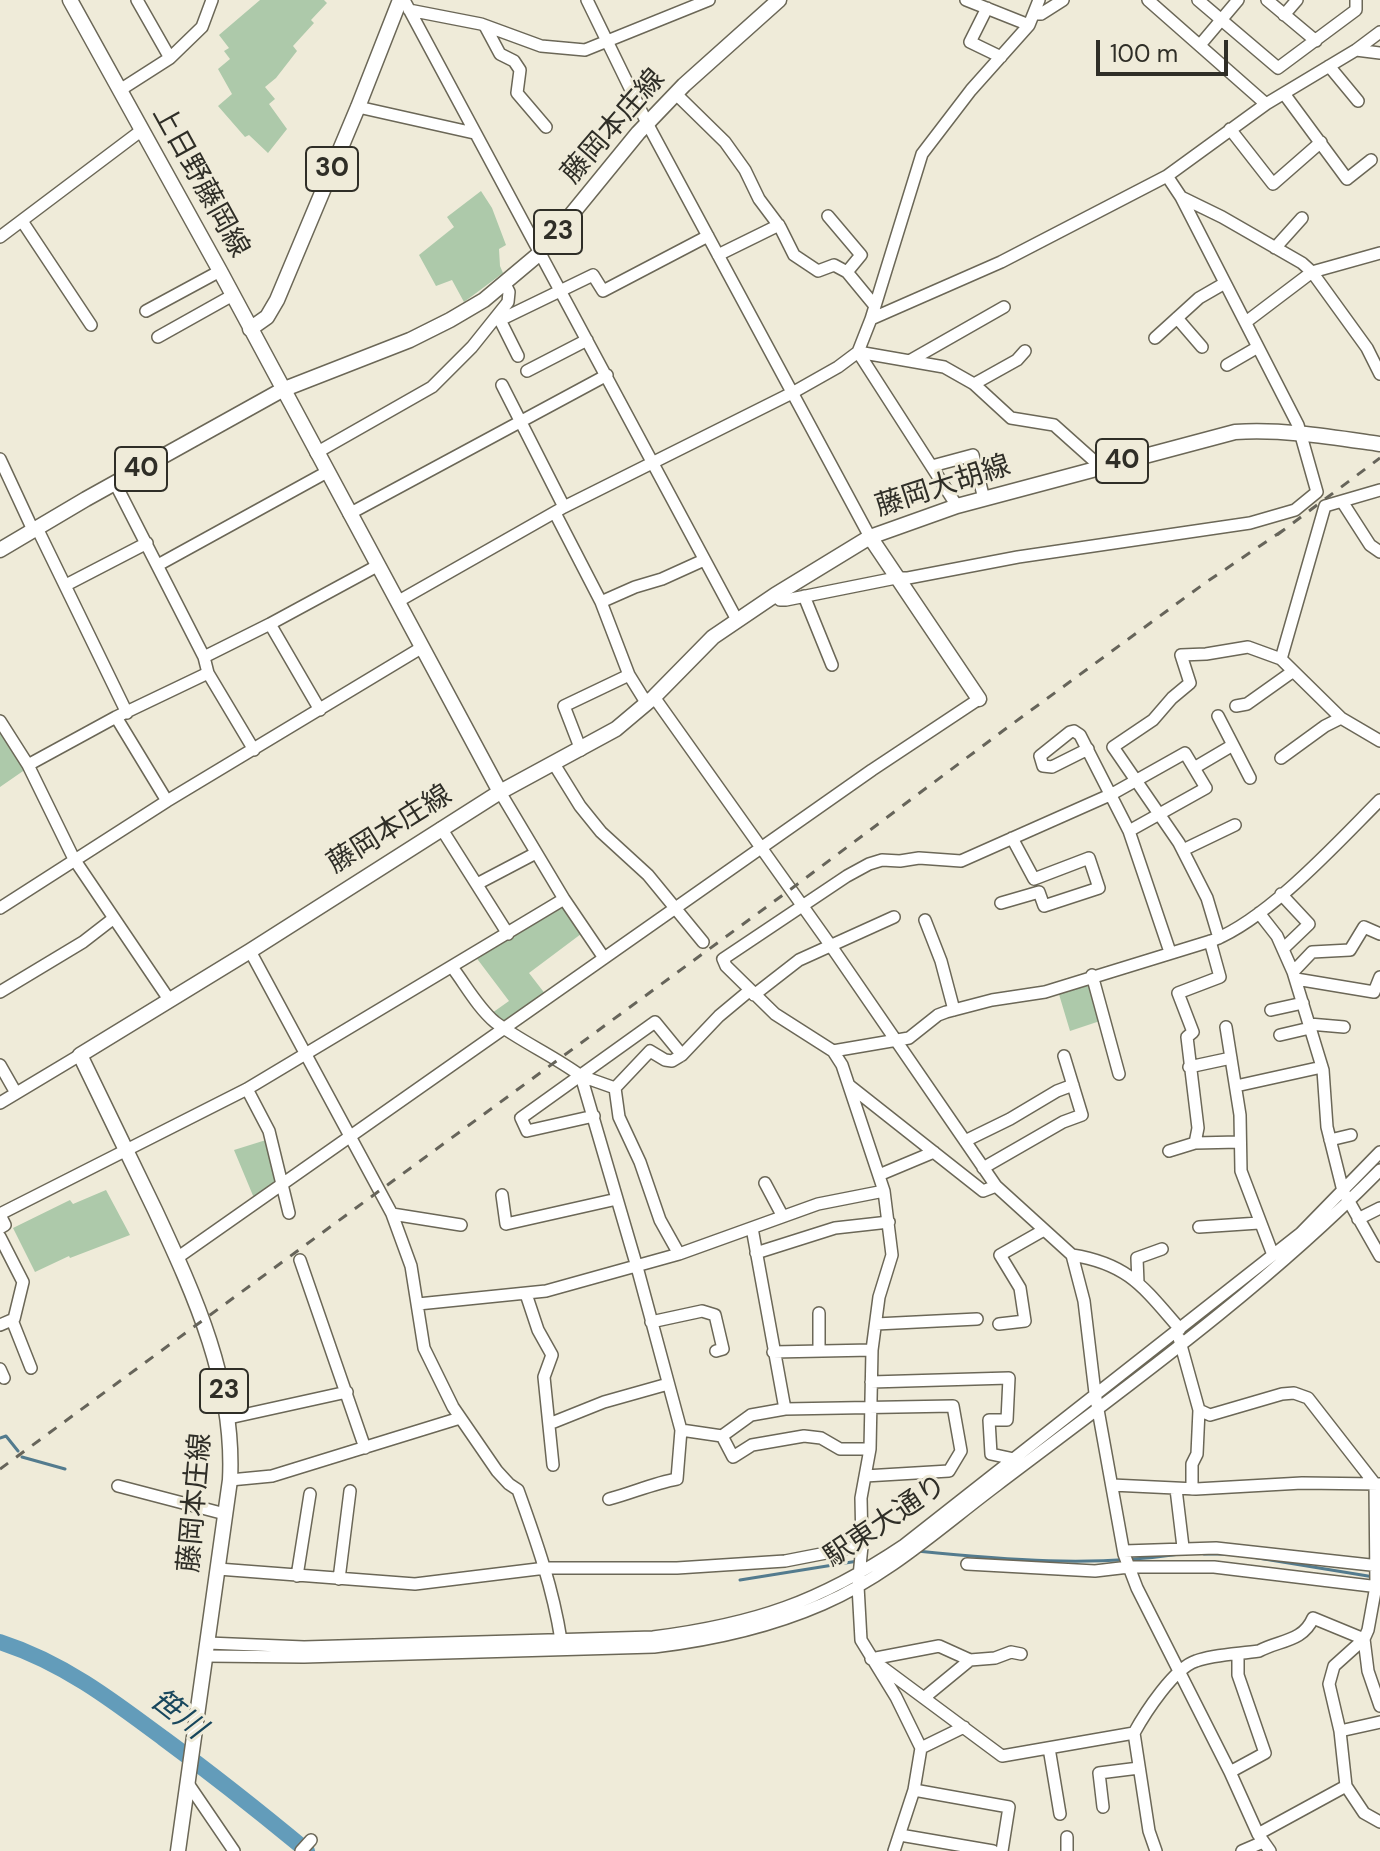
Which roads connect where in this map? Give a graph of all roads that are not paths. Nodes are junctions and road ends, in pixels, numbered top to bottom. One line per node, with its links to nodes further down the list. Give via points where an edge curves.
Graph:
1 (70, 0): 31 (main road, 上日野藤岡線)
2 (137, 0): 29 (street)
3 (212, 0): 29 (street, via 202,27)
4 (587, 0): 24 (street)
5 (709, 0): 24 (street)
6 (779, 0): 32 (main road, 藤岡本庄線 / 23)
7 (966, 0): 17 (street)
8 (1039, 0): 19 (street)
9 (1063, 0): 19 (street)
10 (1148, 0): 25 (street)
11 (1198, 0): 20 (street)
12 (1238, 0): 20 (street)
13 (1267, 0): 18 (street)
14 (1297, 0): 18 (street)
15 (1356, 0): 23 (street, via 1356,10)
16 (404, 3): 21 (street); 36 (main road, 30); 41 (street)
17 (987, 8): 19 (street); 28 (street, via 970,42)
18 (1284, 15): 23 (street)
19 (1032, 20): 28 (street)
20 (1221, 20): 23 (street, via 1278,68); 25 (street)
21 (485, 26): 24 (street, via 541,46 585,50); 38 (street, via 500,54 520,70 517,93)
22 (1380, 32): 26 (street)
23 (1316, 41)
24 (608, 42): 37 (street)
25 (1200, 45): 35 (street)
26 (1356, 50): 27 (street); 30 (street)
27 (1380, 53)
28 (1001, 57): 63 (street, via 922,154)
29 (170, 58): 31 (street)
30 (1329, 66): 33 (street); 34 (street)
31 (120, 90): 40 (main road, 上日野藤岡線)
32 (676, 94): 37 (main road, 藤岡本庄線 / 23); 49 (street, via 725,142)
33 (1285, 95): 35 (street); 42 (street)
34 (1358, 101)
35 (1266, 104): 39 (street)
36 (358, 107): 41 (street); 71 (main road, 30, via 277,300 267,317)
37 (647, 123): 50 (street); 53 (main road, 藤岡本庄線 / 23)
38 (546, 127)
39 (1230, 129): 42 (street, via 1273,184); 44 (street)
40 (142, 130): 48 (street); 56 (main road, 上日野藤岡線)
41 (474, 133): 53 (street)
42 (1321, 142): 43 (street, via 1347,179)
43 (1371, 160)
44 (1167, 176): 45 (street); 68 (street, via 1001,262)
45 (1181, 197): 52 (street); 59 (street)
46 (828, 216): 57 (street, via 861,255)
47 (1302, 218): 52 (street)
48 (22, 221): 51 (street); 70 (street)
49 (779, 225): 55 (street); 57 (street, via 794,255 818,271 834,265)
50 (708, 236): 55 (street); 61 (street, via 603,291 593,275)
51 (0, 237)
52 (1275, 248): 58 (street)
53 (540, 253): 60 (main road, 藤岡本庄線 / 23); 61 (street)
54 (1380, 253): 58 (street)
55 (718, 255): 88 (street)
56 (220, 271): 62 (main road, 上日野藤岡線); 65 (street)
57 (847, 272): 63 (street)
58 (1312, 272): 69 (street); 83 (street)
59 (1225, 283): 66 (street); 69 (street)
60 (505, 284): 67 (street, via 508,302); 87 (main road, 藤岡本庄線 / 23, via 423,333)
61 (561, 292): 67 (street); 74 (street)
62 (233, 295): 71 (main road, 上日野藤岡線); 72 (street)
63 (875, 306): 68 (street)
64 (1004, 307): 80 (street)
65 (146, 311)
66 (1177, 318): 73 (street); 75 (street)
67 (498, 319): 79 (street); 92 (street, via 432,387)
68 (871, 319): 78 (street)
69 (1246, 322): 76 (street)
70 (91, 325)
71 (250, 329): 87 (main road, 上日野藤岡線)
72 (158, 337)
73 (1155, 338)
74 (587, 340): 82 (street); 84 (street)
75 (1202, 347)
76 (1258, 347): 81 (street); 90 (street)
77 (1025, 351): 85 (street)
78 (858, 352): 80 (street); 88 (street); 95 (street)
79 (518, 356)
80 (911, 360): 85 (street, via 944,367)
81 (1227, 365)
82 (527, 371)
83 (1380, 374)
84 (607, 375): 89 (street); 94 (street)
85 (974, 384): 96 (street, via 1011,418 1054,425)
86 (502, 385): 89 (street)
87 (282, 390): 92 (main road); 98 (main road, 40)
88 (792, 393): 94 (street); 106 (street)
89 (521, 422): 103 (street); 104 (street)
90 (1300, 432): 91 (main road, 藤岡大胡線 / 40); 96 (main road, 藤岡大胡線 / 40, via 1235,432); 113 (street, via 1317,492 1295,510 1250,523)
91 (1380, 444)
92 (316, 453): 97 (main road)
93 (0, 459): 105 (street)
94 (654, 464): 103 (street); 110 (street)
95 (932, 466): 100 (street, via 973,455); 102 (street)
96 (1101, 467): 100 (main road, 藤岡大胡線 / 40)
97 (327, 472): 104 (main road); 111 (street)
98 (115, 483): 105 (main road, 40); 107 (street)
99 (1380, 490): 101 (street)
100 (984, 499): 102 (main road, 藤岡大胡線 / 40)
101 (1343, 503): 109 (street); 123 (street, via 1325,506)
102 (957, 506): 106 (main road, 藤岡大胡線 / 40)
103 (559, 510): 117 (street); 118 (street)
104 (349, 514): 112 (main road)
105 (35, 529): 108 (main road, 40); 114 (street)
106 (870, 537): 113 (main road); 115 (main road, 藤岡大胡線 / 40)
107 (147, 543): 111 (street); 114 (street)
108 (0, 550)
109 (1380, 552)
110 (704, 560): 118 (street); 119 (street)
111 (158, 565): 122 (street)
112 (377, 566): 117 (main road); 120 (street)
113 (896, 578): 116 (street); 128 (main road)
114 (66, 585): 132 (street)
115 (775, 595): 116 (street, via 780,600); 119 (main road, 藤岡大胡線 / 40)
116 (804, 596): 124 (street)
117 (397, 602): 121 (main road)
118 (601, 602): 127 (street)
119 (737, 620): 129 (main road, 藤岡大胡線 / 40, via 700,648)
120 (270, 624): 122 (street); 131 (street)
121 (421, 648): 131 (street); 147 (main road)
122 (204, 657): 126 (street)
123 (1281, 659): 125 (street); 146 (street, via 1248,647 1181,655 1190,683 1153,720 1113,747)
124 (832, 665)
125 (1292, 672): 130 (street); 134 (street)
126 (208, 673): 132 (street); 139 (street)
127 (629, 675): 129 (street); 140 (street, via 564,706)
128 (979, 699): 156 (street)
129 (650, 701): 140 (main road, 藤岡大胡線 / 40); 156 (street)
130 (1236, 706)
131 (320, 710): 139 (street)
132 (122, 715): 143 (street); 149 (street)
133 (1218, 716): 137 (street)
134 (1341, 718): 136 (street); 141 (street)
135 (0, 721): 143 (street)
136 (1380, 741)
137 (1233, 745): 144 (street); 145 (street)
138 (1088, 749): 148 (street)
139 (254, 750): 149 (street)
140 (581, 750): 142 (main road, 藤岡大胡線 / 40)
141 (1281, 758)
142 (554, 764): 147 (main road, 藤岡大胡線 / 40); 168 (street, via 601,832)
143 (28, 765): 159 (street)
144 (1194, 768): 146 (street, via 1185,753); 151 (street, via 1206,788)
145 (1250, 778)
146 (1135, 781): 148 (street); 151 (street)
147 (500, 792): 153 (main road, 藤岡本庄線); 158 (street)
148 (1112, 794): 154 (street); 155 (street)
149 (167, 801): 159 (street)
150 (1377, 808): 163 (street)
151 (1159, 815): 154 (street); 157 (street)
152 (1235, 825): 157 (street)
153 (441, 828): 161 (street); 179 (main road, 藤岡本庄線)
154 (1129, 831): 180 (street)
155 (1012, 838): 160 (street); 166 (street, via 961,861 882,860)
156 (763, 848): 166 (street); 168 (street)
157 (1183, 850): 175 (street, via 1207,898)
158 (536, 853): 161 (street); 164 (street)
159 (74, 859): 167 (street); 171 (street)
160 (1034, 879): 162 (street); 162 (street, via 1089,858 1099,888 1044,906)
161 (477, 884): 173 (street)
162 (1039, 892): 165 (street)
163 (1281, 894): 169 (street); 178 (street, via 1309,924)
164 (564, 899): 173 (street); 181 (street)
165 (1001, 903)
166 (802, 905): 177 (street); 187 (street, via 723,959)
167 (0, 908)
168 (676, 909): 176 (street); 181 (street)
169 (1259, 913): 175 (street); 178 (street)
170 (894, 917): 177 (street)
171 (114, 918): 186 (street); 188 (street)
172 (925, 920): 190 (street)
173 (508, 934): 182 (street)
174 (1380, 934): 184 (street, via 1364,927 1350,950 1312,952)
175 (1215, 940): 180 (street); 205 (street, via 1220,977 1178,993 1193,1032 1187,1037)
176 (703, 942)
177 (831, 946): 187 (street, via 799,960); 197 (street)
178 (1284, 948): 184 (street)
179 (250, 951): 188 (main road, 藤岡本庄線); 199 (street)
180 (1170, 952): 183 (street)
181 (604, 958): 195 (street)
182 (452, 967): 195 (street, via 494,1021); 199 (street)
183 (1092, 975): 190 (street, via 1045,992); 207 (street)
184 (1294, 976): 185 (street, via 1374,992); 189 (street)
185 (1380, 977)
186 (0, 992)
187 (752, 993): 198 (street, via 794,1028); 201 (street, via 719,1016)
188 (170, 1001): 200 (main road, 藤岡本庄線)
189 (1303, 1003): 191 (street); 192 (street)
190 (954, 1010): 197 (street, via 938,1015 909,1038)
191 (1271, 1010)
192 (1309, 1026): 194 (street); 196 (street); 206 (street)
193 (1226, 1027): 203 (street)
194 (1344, 1027)
195 (507, 1028): 208 (street); 217 (street)
196 (1280, 1035)
197 (895, 1040): 198 (street); 220 (street)
198 (833, 1051): 210 (street)
199 (306, 1052): 213 (street); 217 (street)
200 (80, 1055): 214 (street); 224 (main road, 藤岡本庄線 / 23)
201 (682, 1055): 208 (street, via 655,1022); 212 (street, via 672,1061 650,1051)
202 (1064, 1056): 209 (street)
203 (1231, 1058): 205 (street); 211 (street)
204 (0, 1065): 214 (street)
205 (1189, 1067): 222 (street, via 1198,1128)
206 (1322, 1067): 211 (street); 219 (street)
207 (1119, 1074)
208 (581, 1076): 212 (street); 216 (street); 216 (street, via 521,1118 527,1131)
209 (1073, 1085): 220 (street); 227 (street, via 1082,1115)
210 (850, 1086): 225 (street); 229 (street)
211 (1236, 1086): 221 (street)
212 (615, 1088): 253 (street, via 619,1117)
213 (247, 1089): 224 (street); 230 (street, via 269,1131)
214 (16, 1093): 215 (street)
215 (0, 1103)
216 (594, 1116): 236 (street)
217 (350, 1134): 230 (street); 240 (street)
218 (1351, 1135): 219 (street)
219 (1330, 1140): 235 (street)
220 (965, 1141): 227 (street)
221 (1239, 1142): 222 (street); 244 (street, via 1241,1171)
222 (1195, 1143): 223 (street)
223 (1169, 1151)
224 (127, 1152): 239 (street); 257 (main road, 藤岡本庄線 / 23)
225 (934, 1152): 229 (street); 232 (street, via 983,1191)
226 (1380, 1152): 235 (street, 駅東大通り)
227 (983, 1168): 232 (street)
228 (1380, 1170): 235 (street, 駅東大通り)
229 (879, 1175): 233 (street)
230 (281, 1183): 238 (street); 257 (street)
231 (765, 1183): 241 (street)
232 (996, 1186): 249 (street)
233 (884, 1191): 241 (street); 243 (street)
234 (502, 1195): 236 (street, via 506,1224)
235 (1346, 1196): 242 (street); 255 (street, 駅東大通り); 270 (street, 駅東大通り, via 1308,1241)
236 (617, 1199): 259 (street)
237 (1380, 1208): 242 (street)
238 (289, 1213)
239 (0, 1214): 247 (street, via 5,1225)
240 (392, 1214): 245 (street); 262 (street)
241 (782, 1215): 248 (street)
242 (1358, 1219): 256 (street)
243 (889, 1222): 252 (street, via 835,1228); 267 (street, via 892,1255)
244 (1259, 1223): 246 (street); 255 (street)
245 (461, 1225)
246 (1199, 1227)
247 (0, 1228)
248 (752, 1228): 252 (street); 253 (street)
249 (1044, 1230): 254 (street); 268 (street, via 1000,1255 1020,1288 1025,1321)
250 (0, 1237): 265 (street, via 23,1282)
251 (1162, 1249): 260 (street, via 1137,1258)
252 (756, 1253): 274 (street)
253 (679, 1254): 259 (street)
254 (1072, 1255): 260 (street, via 1097,1259); 279 (street, via 1084,1301)
255 (1273, 1255): 270 (street, 駅東大通り)
256 (1380, 1256)
257 (177, 1258): 284 (main road, 藤岡本庄線 / 23, via 213,1350)
258 (300, 1260): 278 (street)
259 (637, 1267): 261 (street); 266 (street)
260 (1138, 1283): 270 (street)
261 (526, 1294): 262 (street); 286 (street, via 552,1355 544,1377)
262 (418, 1304): 285 (street, via 424,1348)
263 (819, 1313): 273 (street)
264 (977, 1319): 267 (street)
265 (12, 1320): 269 (street); 275 (street)
266 (651, 1322): 272 (street, via 702,1311 715,1315 723,1349); 277 (street)
267 (876, 1324): 271 (street)
268 (999, 1324)
269 (0, 1325)
270 (1179, 1335): 279 (street, 駅東大通り); 282 (street, 駅東大通り); 283 (street)
271 (872, 1350): 273 (street); 276 (street)
272 (716, 1351)
273 (819, 1351): 274 (street)
274 (773, 1352): 281 (street)
275 (31, 1368)
276 (871, 1382): 280 (street); 291 (street, via 1009,1378 1007,1420 989,1420 991,1454)
277 (668, 1384): 286 (street); 287 (street)
278 (347, 1392): 284 (street); 289 (street)
279 (1095, 1393): 282 (street); 291 (street, 駅東大通り)
280 (871, 1406): 281 (street); 290 (street); 293 (street, via 953,1406 961,1451 949,1471)
281 (785, 1409): 288 (street, via 751,1415)
282 (1098, 1410): 296 (street); 314 (street, 駅東大通り, via 909,1553)
283 (1199, 1410): 295 (street, via 1210,1415 1282,1394 1308,1398); 299 (street)
284 (229, 1418): 294 (main road, 藤岡本庄線 / 23)
285 (460, 1418): 289 (street); 310 (street, via 497,1471 518,1490)
286 (549, 1424): 292 (street)
287 (681, 1430): 288 (street); 302 (street, via 677,1479)
288 (722, 1436): 290 (street, via 733,1457 752,1445 804,1436 840,1449)
289 (365, 1448): 294 (street, via 272,1476)
290 (870, 1449): 293 (street)
291 (1014, 1459): 314 (street, 駅東大通り)
292 (553, 1465)
293 (865, 1476): 304 (street)
294 (230, 1480): 303 (main road, 藤岡本庄線 / 23)
295 (1378, 1484): 299 (street); 308 (street)
296 (1112, 1485): 298 (street); 306 (street)
297 (118, 1486): 303 (street)
298 (1176, 1489): 299 (street); 305 (street)
299 (1192, 1489)
300 (350, 1491): 313 (street)
301 (310, 1494): 312 (street)
302 (609, 1499)
303 (225, 1514): 311 (main road, 藤岡本庄線 / 23)
304 (862, 1546): 310 (street, via 785,1561); 314 (street)
305 (1183, 1547): 306 (street); 308 (street)
306 (1124, 1552): 309 (street)
307 (967, 1564): 309 (street, via 1095,1571)
308 (1378, 1566): 315 (street)
309 (1129, 1567): 315 (street, via 1214,1567); 323 (street)
310 (546, 1568): 313 (street, via 415,1584); 317 (street)
311 (218, 1569): 312 (street); 318 (main road, 藤岡本庄線 / 23)
312 (297, 1576): 313 (street)
313 (339, 1579)
314 (858, 1580): 317 (street, 駅東大通り, via 760,1618 709,1630); 318 (street, 駅東大通り, via 825,1604 763,1628 654,1647 304,1657); 321 (street, via 861,1640)
315 (1378, 1586): 316 (street)
316 (1364, 1639): 320 (street, via 1313,1618 1295,1639); 325 (street); 328 (street, via 1331,1672)
317 (561, 1640): 318 (street, 駅東大通り)
318 (207, 1650): 334 (main road, 藤岡本庄線 / 23)
319 (1021, 1654): 322 (street)
320 (1238, 1654): 323 (street, via 1193,1661); 333 (street, via 1238,1675 1265,1753)
321 (871, 1659): 322 (street, via 939,1646); 324 (street); 330 (street)
322 (970, 1660): 324 (street)
323 (1179, 1672): 329 (street); 333 (street)
324 (925, 1697): 327 (street)
325 (1380, 1706)
326 (1380, 1722): 328 (street)
327 (964, 1727): 330 (street); 331 (street, via 1002,1756)
328 (1340, 1731): 335 (street)
329 (1134, 1733): 331 (street); 332 (street)
330 (921, 1748): 336 (street)
331 (1049, 1748): 338 (street)
332 (1139, 1768): 337 (street, via 1099,1773); 351 (street)
333 (1230, 1772): 343 (street)
334 (188, 1776): 344 (main road, 藤岡本庄線 / 23); 345 (street)
335 (1346, 1786): 339 (street, via 1364,1813); 343 (street)
336 (914, 1790): 340 (street); 349 (street, via 1009,1807)
337 (1103, 1807)
338 (1060, 1814)
339 (1380, 1822)
340 (900, 1835): 347 (street); 348 (street)
341 (1067, 1837): 350 (street)
342 (311, 1840): 346 (street)
343 (1263, 1843): 352 (street)
344 (178, 1851)
345 (234, 1851)
346 (301, 1851)
347 (894, 1851)
348 (993, 1851)
349 (1002, 1851)
350 (1067, 1851)
351 (1156, 1851)
352 (1242, 1851)

